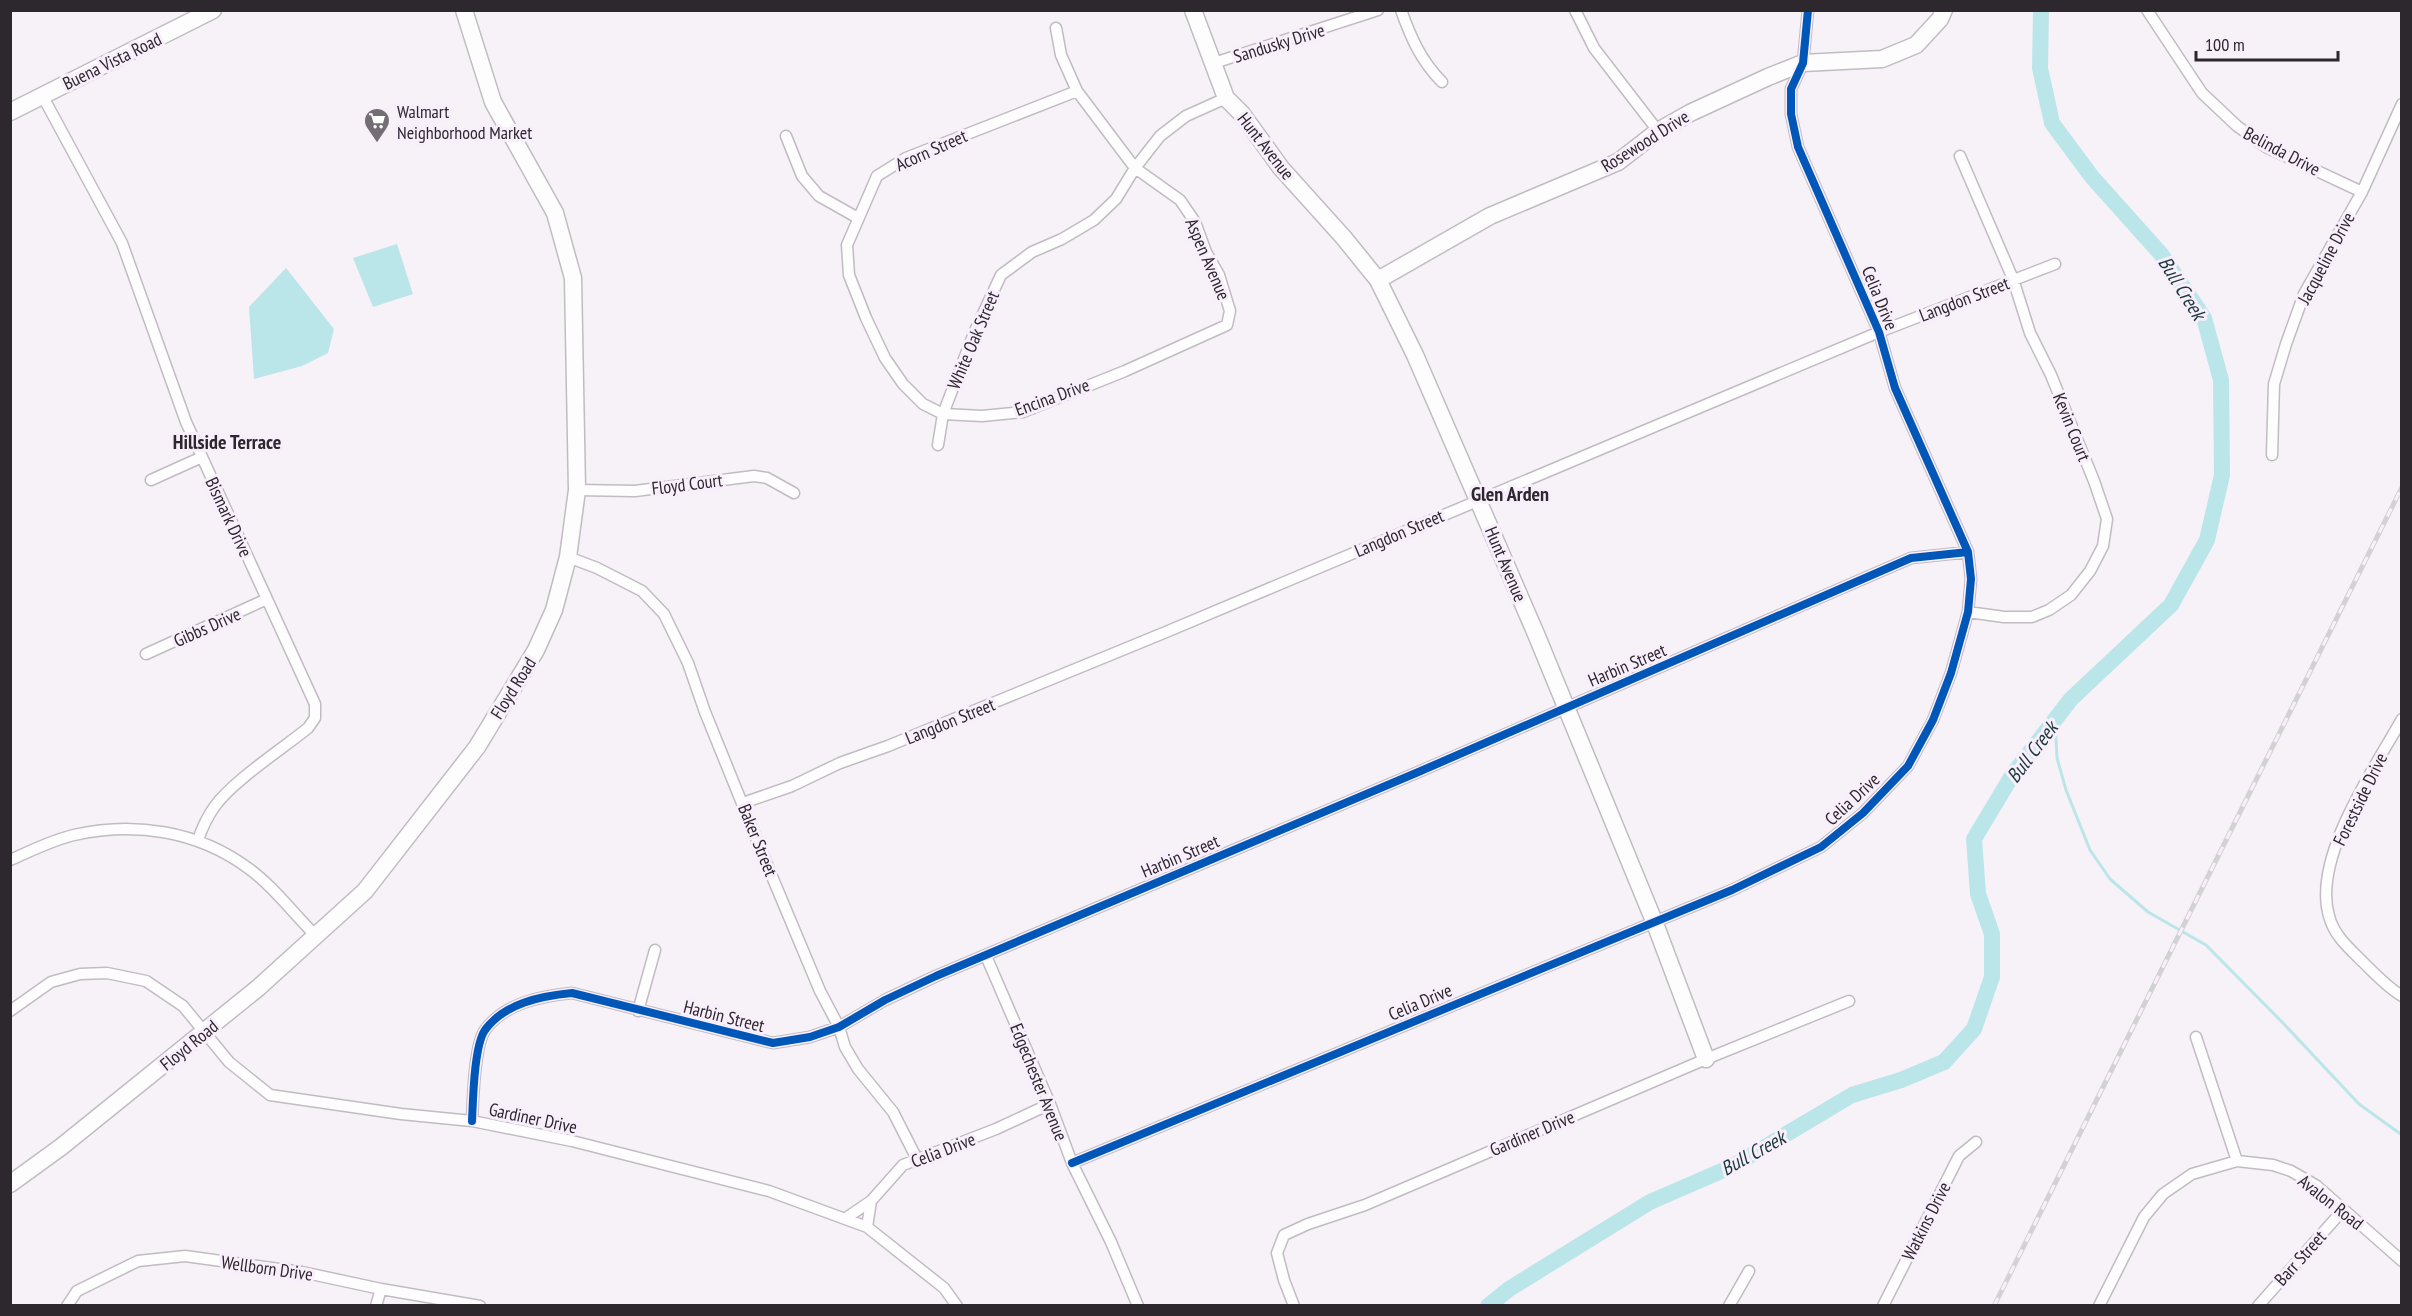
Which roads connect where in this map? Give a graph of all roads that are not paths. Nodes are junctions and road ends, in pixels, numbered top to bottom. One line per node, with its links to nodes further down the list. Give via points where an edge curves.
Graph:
1 (213, 10): 15 (street, Buena Vista Road)
2 (465, 10): 35 (street, Floyd Road, via 493,102 555,213 573,278)
3 (1193, 10): 11 (street, Hunt Avenue)
4 (1378, 10): 11 (street, Sandusky Drive)
5 (1401, 10): 13 (street, via 1413,43)
6 (1575, 10): 19 (street, via 1594,48)
7 (1808, 10): 12 (street, Celia Drive)
8 (1944, 10): 12 (street, Rosewood Drive, via 1916,45 1882,59)
9 (2147, 10): 23 (street, Belinda Drive, via 2202,93 2237,126 2266,147)
10 (1056, 28): 14 (street, Aspen Avenue, via 1061,55)
11 (1214, 63): 16 (street, Hunt Avenue)
12 (1803, 63): 19 (street, Rosewood Drive); 28 (street, Celia Drive, via 1791,89 1798,147)
13 (1442, 82)
14 (1077, 91): 22 (street, Aspen Avenue); 24 (street, Acorn Street, via 906,158 877,177)
15 (42, 95): 18 (street, Buena Vista Road); 33 (street, Bismark Drive, via 122,243 170,381)
16 (1226, 98): 22 (street, White Oak Street, via 1186,116 1160,136); 27 (street, Hunt Avenue)
17 (2402, 104): 23 (street, Jacqueline Drive)
18 (10, 112)
19 (1658, 131): 27 (street, Rosewood Drive, via 1618,162 1490,216)
20 (786, 136): 24 (street, via 802,176 819,196)
21 (1960, 156): 26 (street, Kevin Court)
22 (1135, 168): 29 (street, Aspen Avenue, via 1180,200 1195,222 1230,311 1227,325); 30 (street, White Oak Street, via 1116,199 1094,220 1032,252 1001,275)
23 (2362, 192): 32 (street, Jacqueline Drive, via 2304,294 2286,344 2274,384)
24 (858, 218): 30 (street, Acorn Street, via 847,245 849,275 866,318 903,384 923,404)
25 (2055, 264): 26 (street, Langdon Street)
26 (2013, 279): 28 (street, Langdon Street); 41 (street, Kevin Court, via 2030,333 2051,375 2107,519 2103,546 2090,571 2070,595 2049,610 2032,617)
27 (1378, 280): 37 (street, Hunt Avenue)
28 (1879, 332): 37 (street, Langdon Street); 38 (street, Celia Drive, via 1895,388)
29 (1157, 356): 30 (street, Encina Drive, via 1023,412)
30 (943, 414): 31 (street, White Oak Street)
31 (938, 445)
32 (2272, 455)
33 (202, 457): 34 (street); 40 (street, Bismark Drive)
34 (151, 480)
35 (577, 490): 36 (street, Floyd Court, via 635,491 754,476 767,478); 39 (street, Floyd Road)
36 (794, 493)
37 (1478, 499): 43 (street, Hunt Avenue, via 1559,689); 45 (street, Langdon Street, via 963,716)
38 (1968, 552): 41 (street, Celia Drive); 43 (street, Harbin Street, via 1911,558)
39 (568, 557): 45 (street, Baker Street, via 642,591 664,614 688,663); 49 (street, Floyd Road, via 554,610 536,650 477,747 365,891)
40 (267, 599): 42 (street, Gibbs Drive); 46 (street, Bismark Drive, via 315,704 315,717 308,728 222,798 205,821)
41 (1968, 612): 48 (street, Celia Drive, via 1933,720 1908,766 1863,813 1821,847 1732,890)
42 (146, 654)
43 (1559, 711): 48 (street, Hunt Avenue); 51 (street, Harbin Street)
44 (2402, 719): 52 (street, Forestside Drive, via 2340,833 2325,896 2329,917 2343,942)
45 (743, 803): 56 (street, Baker Street, via 820,991)
46 (198, 840): 47 (street, via 160,830 108,829 73,835); 49 (street, via 249,868)
47 (10, 860)
48 (1654, 921): 59 (street, Hunt Avenue); 65 (street, Celia Drive)
49 (316, 936): 57 (street, Floyd Road)
50 (655, 950): 55 (street)
51 (986, 956): 56 (street, Harbin Street, via 885,1000); 60 (street, Edgechester Avenue)
52 (2402, 996)
53 (1849, 1001): 59 (street, Gardiner Drive)
54 (10, 1011): 57 (street, Gardiner Drive, via 51,982 80,974 106,973 146,981 183,1006)
55 (638, 1011): 56 (street, Harbin Street, via 773,1043 810,1038); 61 (street, Harbin Street, via 572,993 522,1002 484,1031)
56 (839, 1027): 63 (street, Baker Street, via 850,1054 893,1112)
57 (204, 1033): 61 (street, Gardiner Drive, via 229,1062 270,1095); 66 (street, Floyd Road)
58 (2196, 1036): 64 (street)
59 (1706, 1059): 79 (street, Gardiner Drive, via 1365,1205 1284,1235 1277,1253)
60 (1050, 1104): 63 (street, Celia Drive); 65 (street, Edgechester Avenue)
61 (472, 1121): 69 (street, Gardiner Drive, via 572,1141 769,1191)
62 (1976, 1142): 81 (street, Watkins Drive, via 1959,1156)
63 (917, 1159): 67 (street, Celia Drive, via 903,1165)
64 (2237, 1161): 68 (street, Avalon Road, via 2259,1162 2291,1171 2317,1186); 82 (street, via 2192,1174 2163,1194 2144,1217)
65 (1072, 1163): 78 (street, Edgechester Avenue)
66 (10, 1184)
67 (871, 1201): 69 (street, Celia Drive); 70 (street)
68 (2343, 1210): 71 (street, Avalon Road); 83 (street, Barr Street)
69 (846, 1218): 70 (street, Gardiner Drive)
70 (867, 1227): 77 (street, Gardiner Drive, via 944,1288)
71 (2402, 1261)
72 (1749, 1271): 80 (street)
73 (381, 1289): 74 (street, Wellborn Drive, via 302,1272 185,1256 138,1261 77,1291); 75 (street); 76 (street, Wellborn Drive)
74 (67, 1305)
75 (376, 1305)
76 (480, 1305)
77 (957, 1305)
78 (1138, 1305)
79 (1294, 1305)
80 (1729, 1305)
81 (1883, 1305)
82 (2099, 1305)
83 (2259, 1305)

